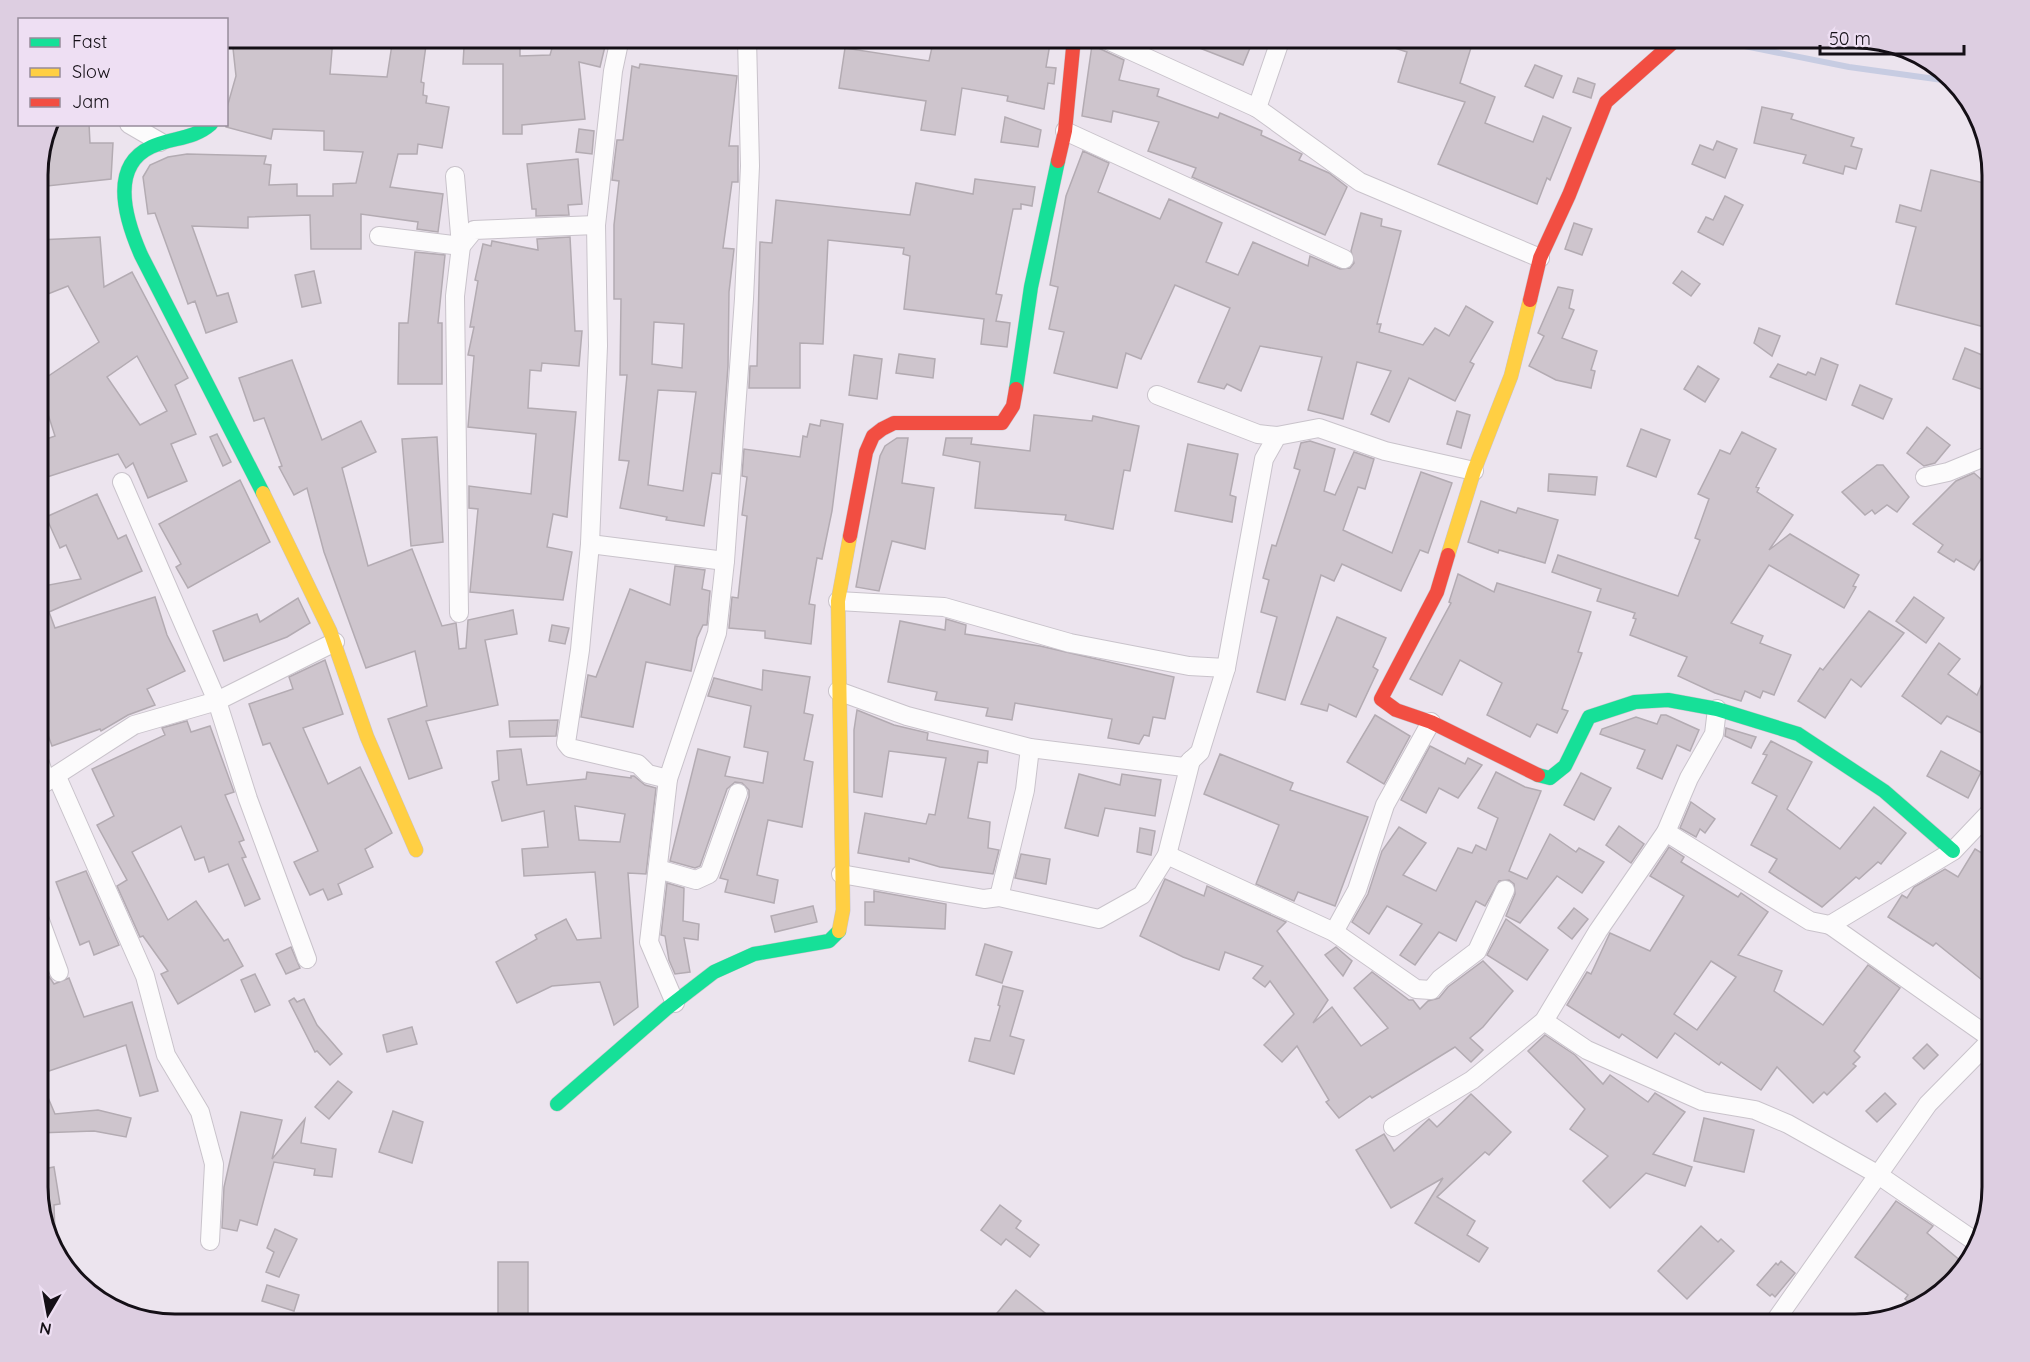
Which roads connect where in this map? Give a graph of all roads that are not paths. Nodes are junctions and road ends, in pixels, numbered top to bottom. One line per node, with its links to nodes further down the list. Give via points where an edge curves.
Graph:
1 (618, 48): 13 (street)
2 (747, 48): 25 (street, via 749,188)
3 (1073, 48): 10 (street)
4 (1125, 48): 7 (street)
5 (1278, 48): 7 (street)
6 (1667, 48): 16 (street, via 1606,102)
7 (1257, 108): 16 (street, via 1360,182)
8 (132, 126): 11 (street)
9 (209, 126): 11 (street, via 205,132)
10 (1065, 131): 17 (street); 26 (street, via 1031,287 1013,406 1002,423 894,423 870,437)
11 (160, 142): 28 (street, via 139,154 131,164 124,201 130,223 148,272 266,498)
12 (455, 176): 15 (street)
13 (596, 225): 15 (street, via 474,230); 24 (street, via 598,346)
14 (379, 236): 15 (street)
15 (461, 246): 27 (street, via 455,296)
16 (1540, 258): 21 (street, via 1511,376)
17 (1344, 259)
18 (1157, 395): 19 (street, via 1258,434)
19 (1277, 436): 21 (street, via 1319,428 1385,451); 29 (street, via 1264,459)
20 (1982, 458): 22 (street)
21 (1474, 471): 33 (street, via 1437,592 1381,699 1396,710)
22 (1925, 477)
23 (122, 482): 31 (street)
24 (590, 544): 25 (street); 36 (street, via 566,743 638,764 648,774)
25 (725, 561): 36 (street, via 717,633)
26 (838, 601): 29 (street, via 944,607 1070,643 1189,666); 30 (street)
27 (459, 613)
28 (335, 642): 31 (street); 42 (street, via 368,738)
29 (1226, 668): 35 (street, via 1200,752)
30 (838, 691): 34 (street, via 907,716); 46 (street)
31 (217, 701): 37 (street, via 134,725); 52 (street, via 248,799)
32 (1717, 709): 33 (street, via 1668,700 1646,701 1589,717 1565,766 1550,778 1532,774); 41 (street, via 1714,734 1689,778); 43 (street, via 1798,734 1884,791)
33 (1431, 722): 50 (street, via 1385,805 1357,890)
34 (1030, 748): 35 (street, via 1184,767); 48 (street, via 1025,790)
35 (1191, 760): 44 (street)
36 (668, 779): 45 (street)
37 (48, 781)
38 (48, 784): 62 (street, via 145,976 166,1055 200,1112 214,1164)
39 (738, 793): 45 (street, via 709,874 696,880)
40 (1982, 824): 43 (street)
41 (1666, 832): 49 (street, via 1810,921); 55 (street, via 1598,931)
42 (416, 850)
43 (1953, 851): 49 (street)
44 (1167, 855): 48 (street, via 1142,895 1099,919); 50 (street)
45 (658, 869): 54 (street, via 649,942)
46 (841, 874): 48 (street, via 984,899); 54 (street, via 843,910 839,931 829,941 754,954 714,972)
47 (1505, 890): 50 (street, via 1477,951 1431,990 1416,989)
48 (999, 897)
49 (1830, 925): 56 (street)
50 (1334, 932)
51 (48, 942): 53 (street)
52 (307, 959)
53 (59, 972)
54 (675, 1003): 58 (street)
55 (1544, 1021): 59 (street, via 1472,1080); 60 (street, via 1587,1050 1702,1101 1755,1110 1788,1124)
56 (1982, 1032)
57 (1982, 1049): 60 (street, via 1928,1104)
58 (557, 1104)
59 (1393, 1127)
60 (1877, 1174): 61 (street); 63 (street)
61 (1971, 1238)
62 (210, 1241)
63 (1780, 1314)

